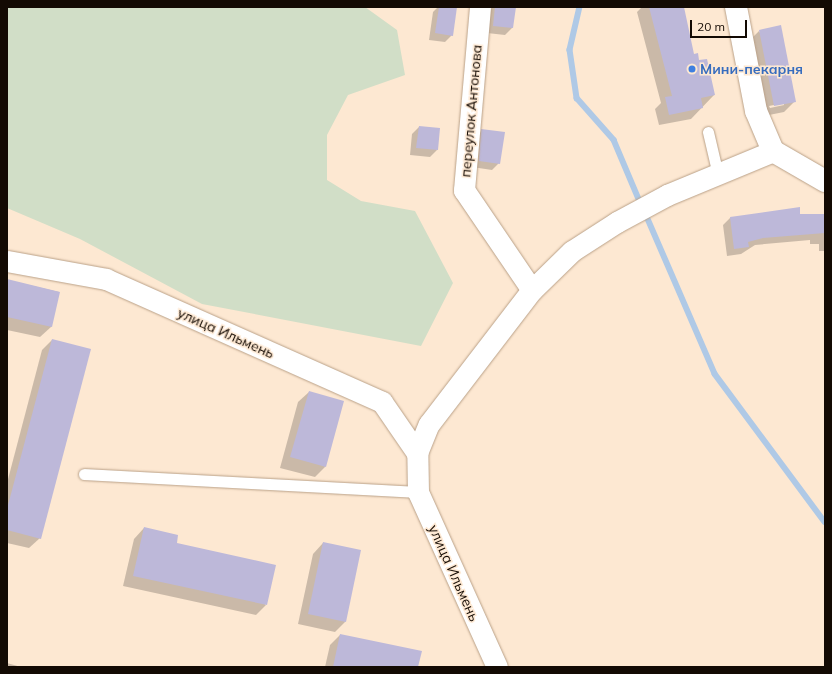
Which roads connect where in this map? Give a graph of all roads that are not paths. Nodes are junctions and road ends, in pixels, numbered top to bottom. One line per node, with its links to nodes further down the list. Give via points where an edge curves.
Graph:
1 (480, 7): 8 (street, переулок Антонова, via 464,190)
2 (736, 7): 4 (street, via 756,111)
3 (708, 132): 5 (lane)
4 (773, 152): 5 (street, улица Ильмень); 6 (street)
5 (718, 175): 8 (street, улица Ильмень, via 667,195 617,222 572,251)
6 (825, 181)
7 (7, 261): 9 (street, улица Ильмень, via 106,279 382,402)
8 (532, 290): 9 (street, улица Ильмень, via 429,424)
9 (417, 453): 11 (street, улица Ильмень)
10 (84, 474): 11 (lane)
11 (418, 492): 12 (street, улица Ильмень)
12 (497, 667)

